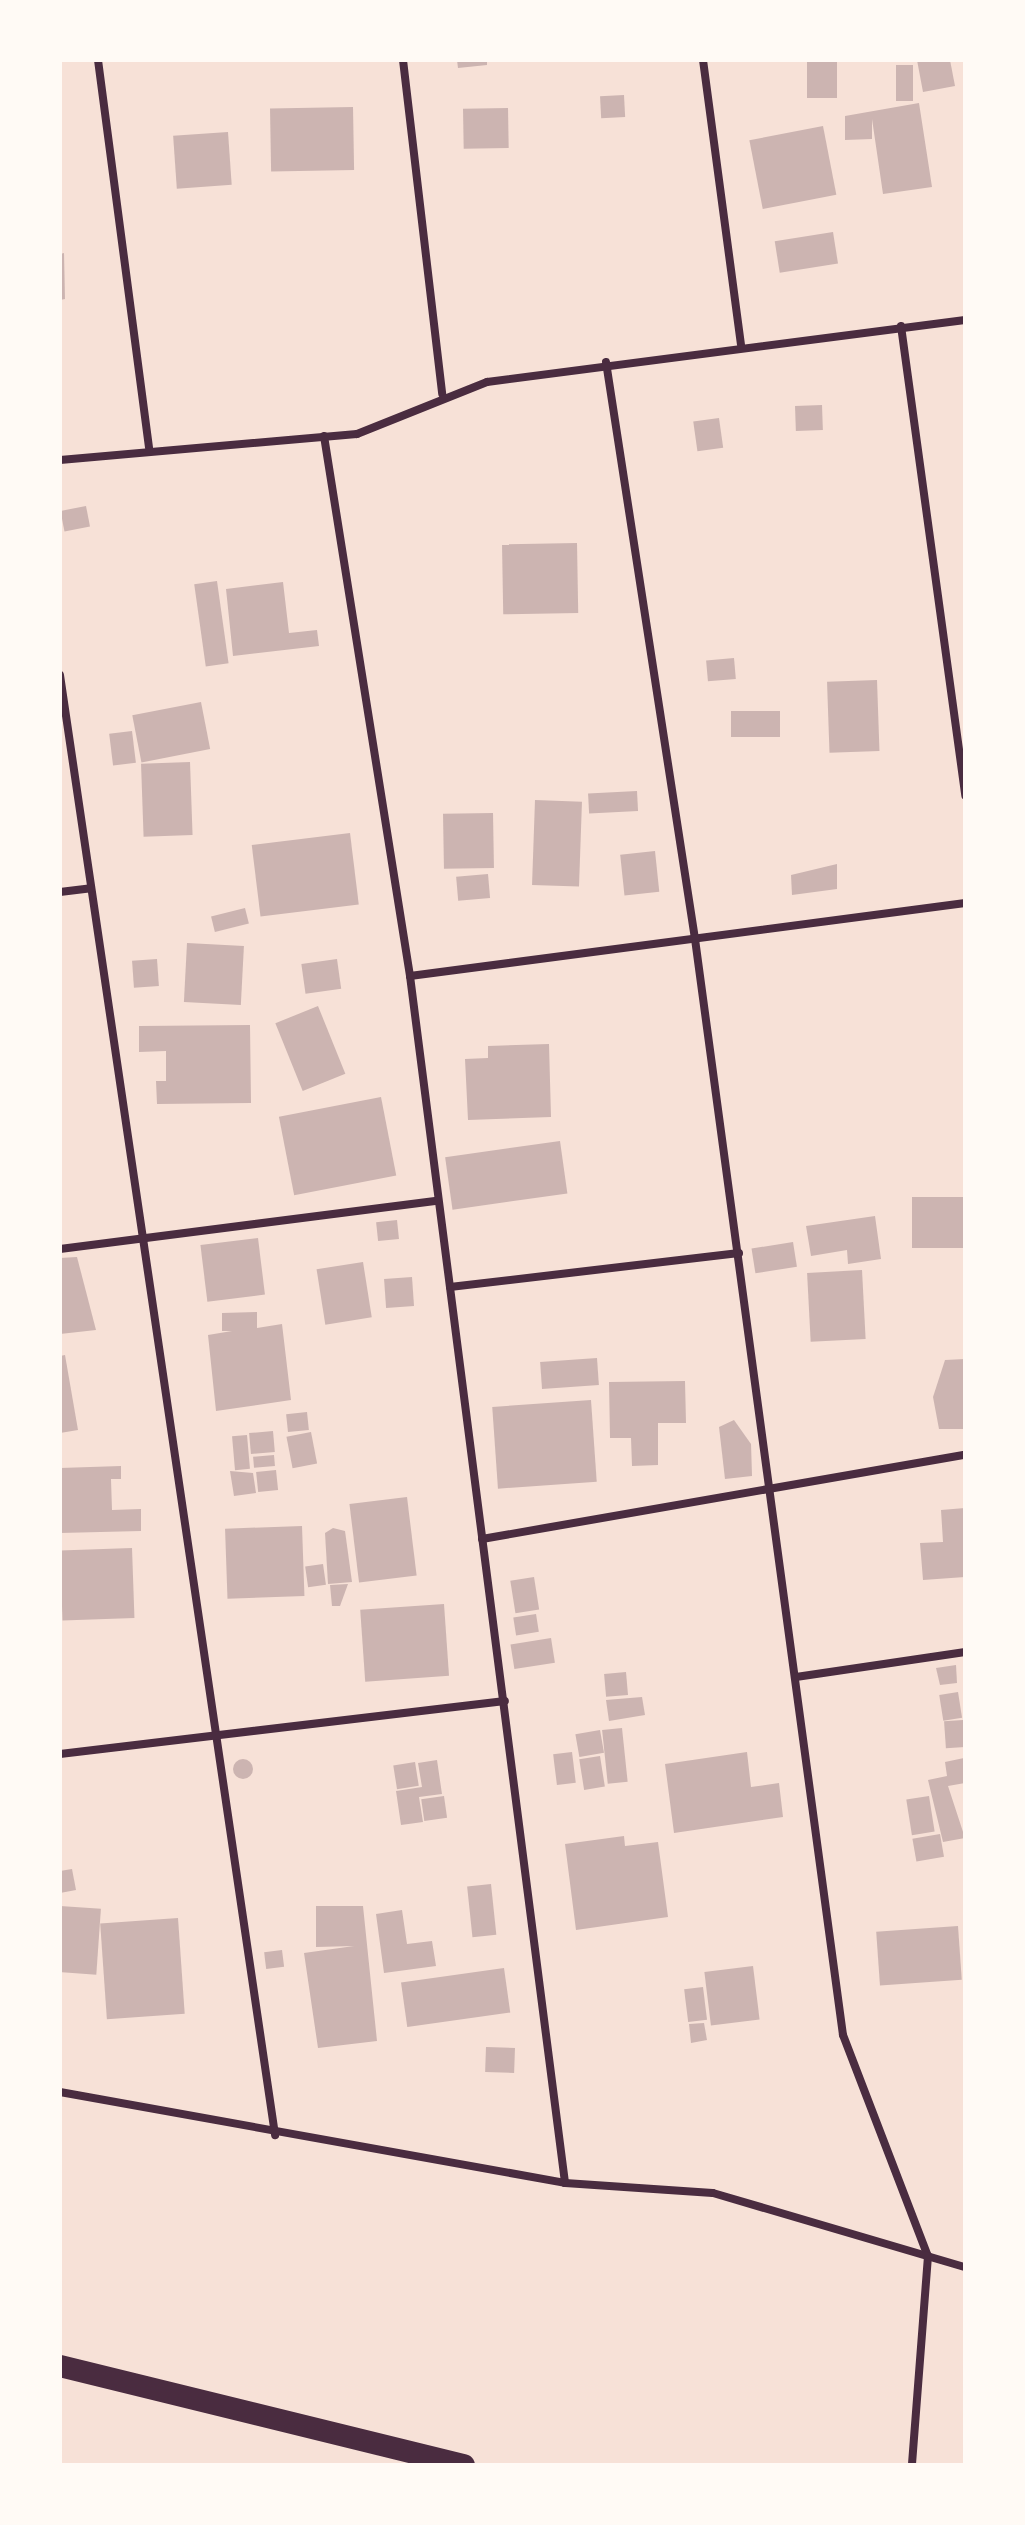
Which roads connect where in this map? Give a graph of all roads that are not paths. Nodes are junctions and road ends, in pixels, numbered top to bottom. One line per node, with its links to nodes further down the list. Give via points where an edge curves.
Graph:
1 (98, 60): 10 (street)
2 (403, 60): 8 (street)
3 (703, 60): 6 (street)
4 (965, 320): 5 (street)
5 (901, 326): 6 (street); 13 (street)
6 (741, 344): 7 (street)
7 (606, 362): 8 (street); 17 (street)
8 (442, 394): 9 (street, via 387,427)
9 (324, 436): 10 (street); 18 (street)
10 (149, 448): 11 (street)
11 (60, 460)
12 (60, 675): 14 (street)
13 (965, 796)
14 (91, 888): 15 (street); 20 (street)
15 (60, 892)
16 (965, 903): 17 (street)
17 (695, 939): 18 (street); 22 (street)
18 (410, 976): 19 (street)
19 (437, 1201): 20 (street); 23 (street)
20 (139, 1238): 21 (street); 30 (street)
21 (60, 1249)
22 (739, 1253): 23 (street); 25 (street)
23 (450, 1287): 26 (street)
24 (965, 1455): 25 (street)
25 (772, 1490): 26 (street); 28 (street)
26 (482, 1539): 29 (street)
27 (965, 1652): 28 (street)
28 (796, 1677): 35 (street, via 843,2035)
29 (505, 1701): 30 (street); 34 (street)
30 (212, 1736): 31 (street); 33 (street)
31 (60, 1754)
32 (60, 2092): 33 (street)
33 (275, 2135): 34 (street)
34 (565, 2183): 35 (street, via 713,2193)
35 (928, 2256): 36 (street); 39 (street)
36 (965, 2267)
37 (60, 2366): 38 (highway)
38 (464, 2465)
39 (912, 2465)

